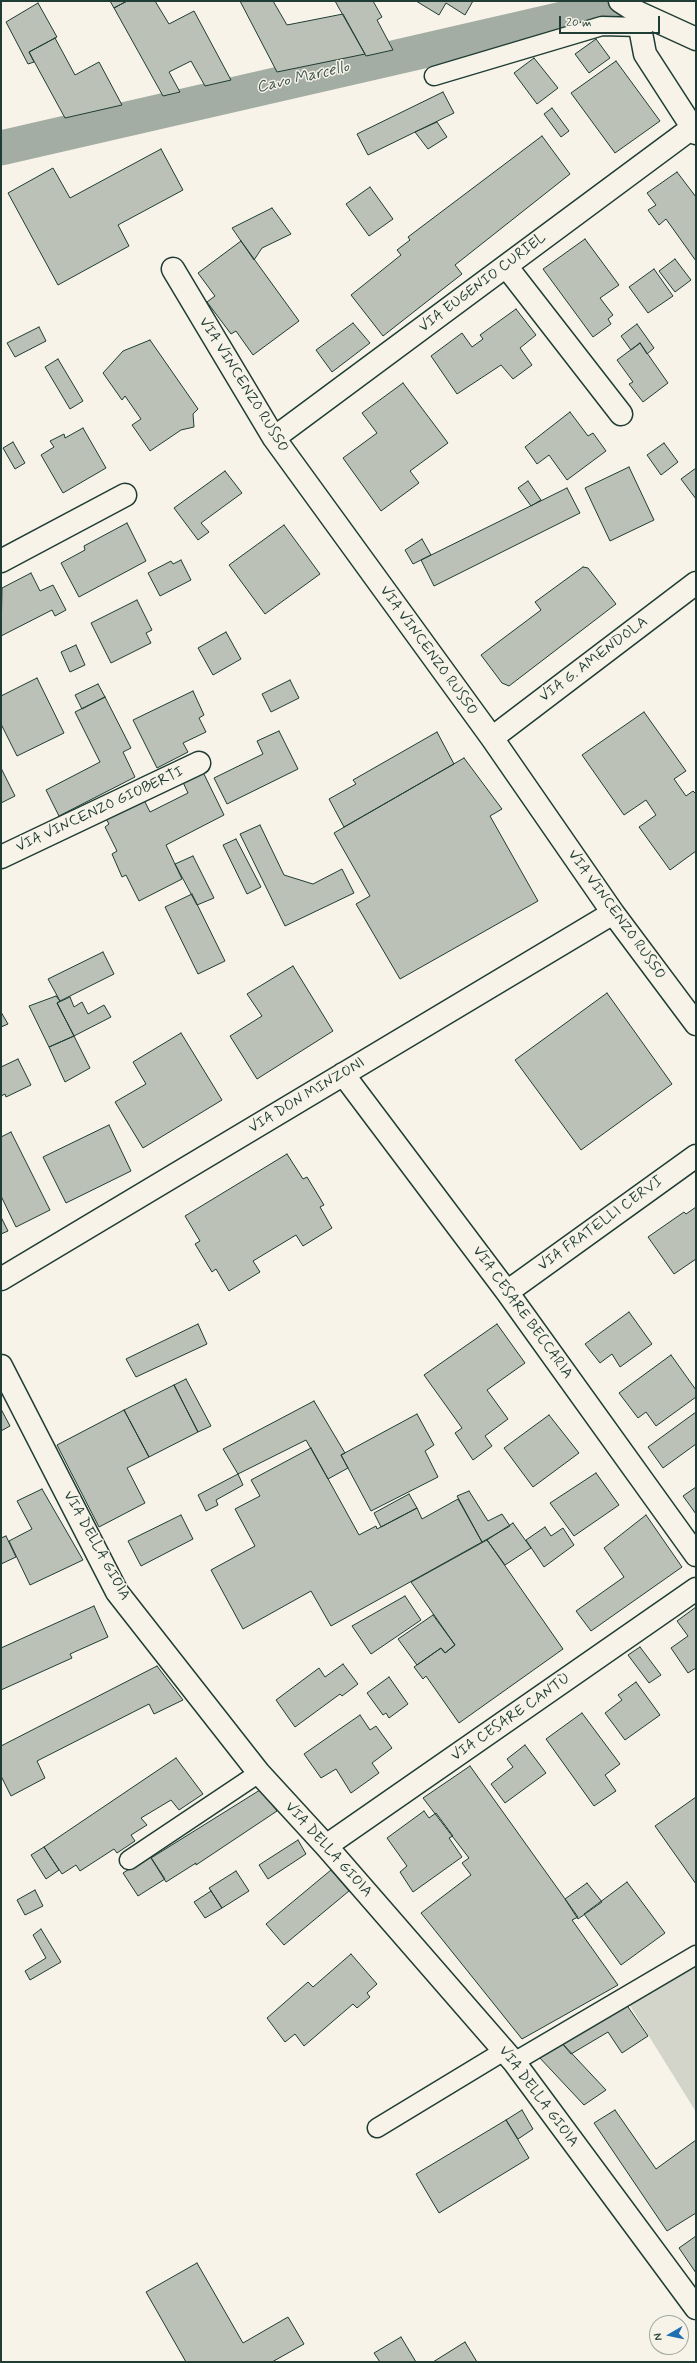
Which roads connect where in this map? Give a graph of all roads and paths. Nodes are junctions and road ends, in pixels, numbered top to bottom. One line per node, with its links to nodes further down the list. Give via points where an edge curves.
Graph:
1 (632, 13): 2 (street); 3 (lane, via 602,26); 4 (street, via 645,54)
2 (696, 39)
3 (434, 76)
4 (694, 130): 5 (street, VIA EUGENIO CURIEL)
5 (506, 266): 7 (street); 8 (street, VIA EUGENIO CURIEL)
6 (173, 269): 8 (street, VIA VINCENZO RUSSO)
7 (621, 414)
8 (274, 438): 12 (street, VIA VINCENZO RUSSO)
9 (125, 495): 10 (street)
10 (1, 561)
11 (696, 583): 12 (street, VIA G. AMENDOLA)
12 (492, 738): 15 (street, VIA VINCENZO RUSSO)
13 (200, 763): 14 (street, VIA VINCENZO GIOBERTI)
14 (1, 857)
15 (613, 913): 16 (street, VIA VINCENZO RUSSO); 17 (street, VIA DON MINZONI)
16 (696, 1024)
17 (343, 1074): 19 (street, VIA DON MINZONI); 20 (street, VIA CESARE BECCARIA)
18 (696, 1156): 20 (street, VIA FRATELLI CERVI)
19 (1, 1279)
20 (507, 1292): 22 (street, VIA CESARE BECCARIA)
21 (1, 1366): 24 (street, VIA DELLA GIOIA, via 117,1592)
22 (696, 1555)
23 (696, 1589): 25 (street, VIA CESARE CANTÙ)
24 (260, 1774): 25 (street, VIA DELLA GIOIA); 26 (lane)
25 (326, 1846): 28 (street, VIA DELLA GIOIA)
26 (129, 1860)
27 (696, 1955): 28 (lane)
28 (509, 2056): 29 (lane); 30 (street, VIA DELLA GIOIA)
29 (377, 2128)
30 (696, 2308)

